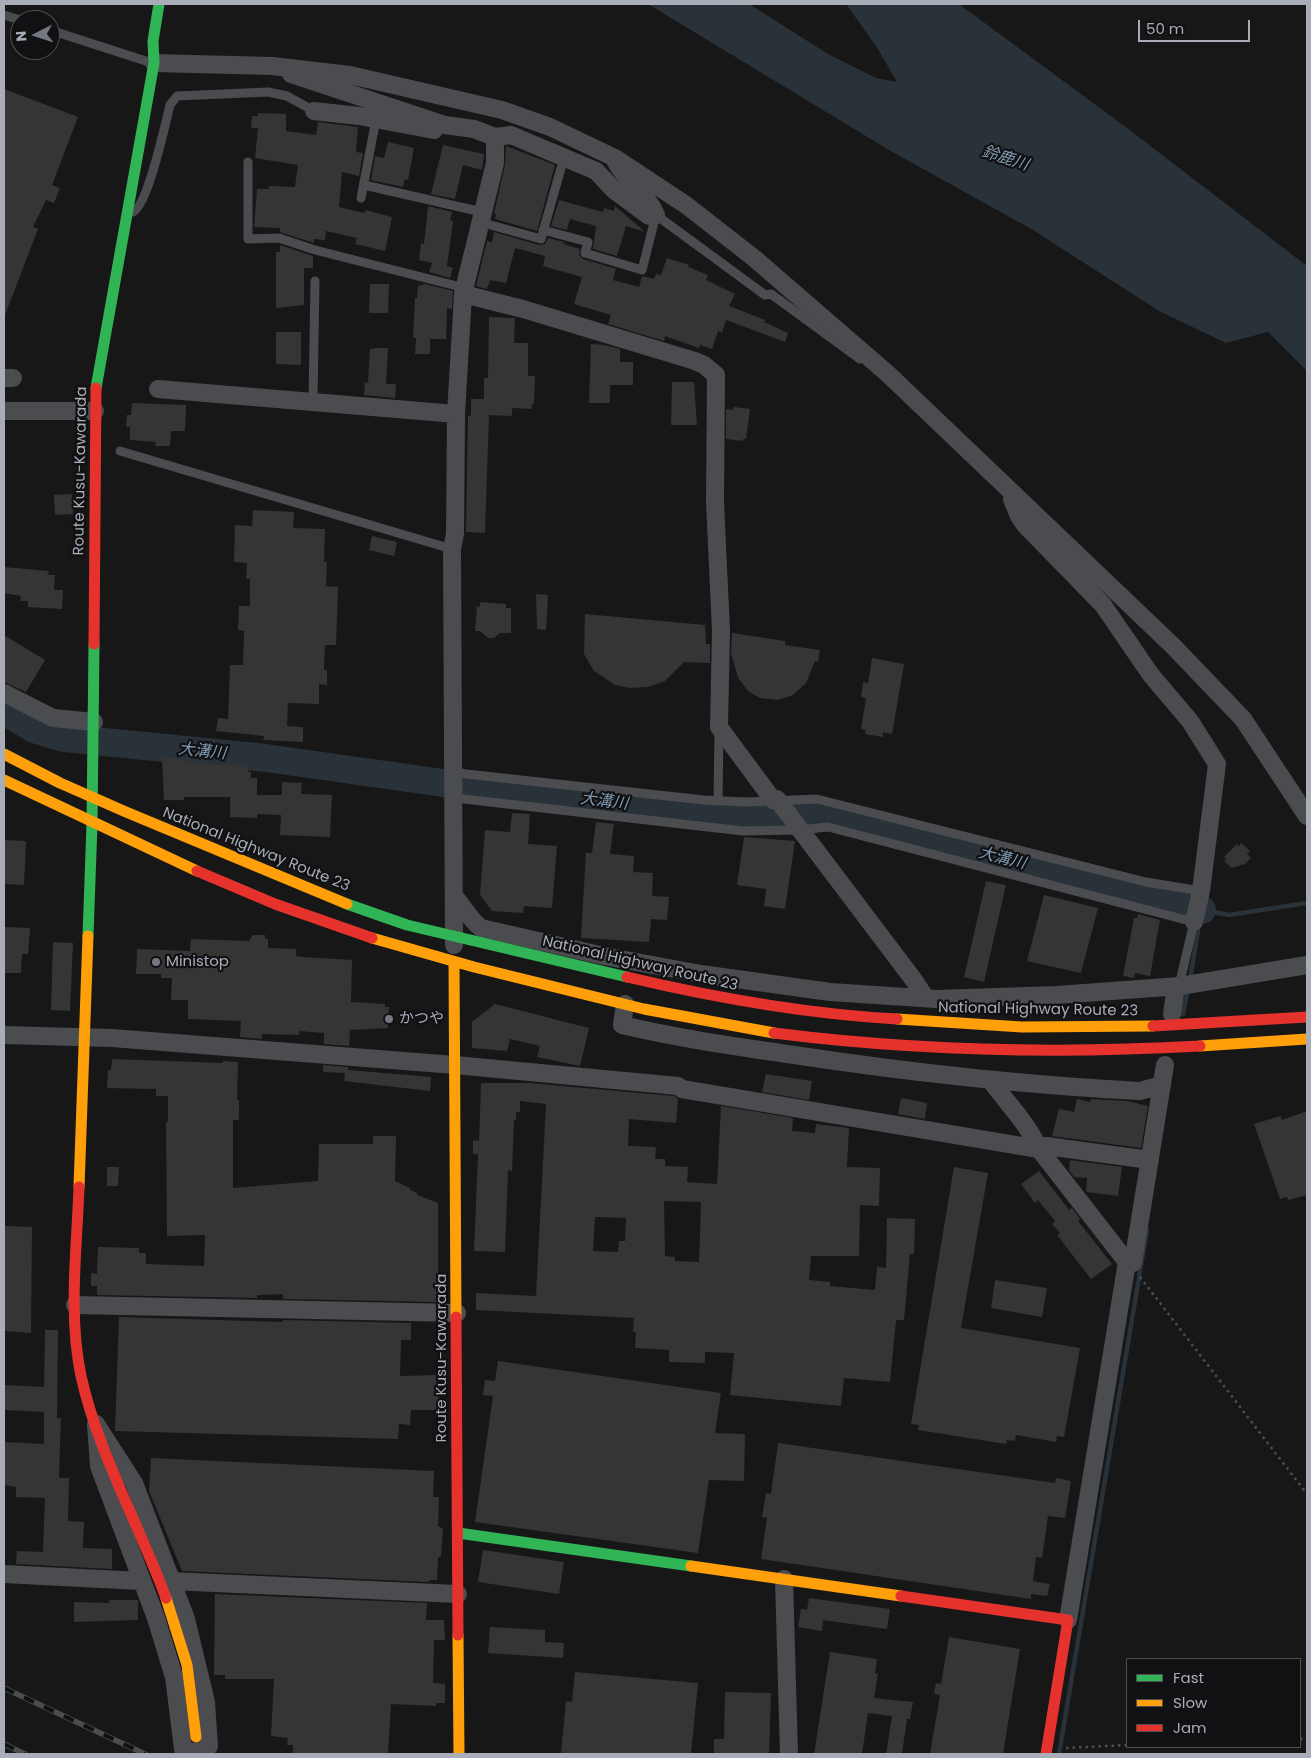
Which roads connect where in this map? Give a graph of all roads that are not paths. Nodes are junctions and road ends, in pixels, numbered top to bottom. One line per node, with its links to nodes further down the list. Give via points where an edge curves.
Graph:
1 (159, 4): 3 (main road, Route Kusu-Kawarada, via 153,41)
2 (60, 33): 3 (lane)
3 (154, 63): 4 (street); 15 (main road, Route Kusu-Kawarada)
4 (272, 66): 7 (street, via 314,83); 9 (street, via 350,75 502,110 550,127)
5 (314, 111): 6 (street); 15 (lane, via 287,96 268,92 176,96 170,105 143,202 138,210)
6 (376, 119): 7 (street, via 429,131); 12 (lane)
7 (445, 125): 8 (street, via 474,129)
8 (495, 137): 14 (street, via 511,134 596,171 632,204 649,216); 16 (street, via 495,163)
9 (613, 157): 14 (street, via 631,184 652,204); 20 (street, via 686,205 754,258)
10 (248, 162): 19 (lane, via 248,239 279,238)
11 (561, 168): 17 (lane)
12 (364, 185): 13 (lane); 16 (lane)
13 (360, 198)
14 (656, 215): 17 (lane, via 642,270 585,253 588,242); 20 (lane, via 765,295 772,294 850,353)
15 (126, 216): 24 (main road, Route Kusu-Kawarada)
16 (481, 217): 17 (lane, via 541,239); 19 (street)
17 (544, 230)
18 (315, 281): 22 (lane)
19 (464, 291): 25 (street); 31 (street, via 695,361 716,375)
20 (888, 374): 27 (street)
21 (158, 389): 22 (street)
22 (313, 400): 25 (street)
23 (4, 411): 24 (street)
24 (95, 411): 30 (main road, Route Kusu-Kawarada)
25 (456, 414): 28 (street, via 455,534)
26 (120, 451): 28 (lane)
27 (1010, 491): 39 (street, via 1173,646 1243,718); 42 (street, via 1025,525 1103,605 1151,675 1190,721 1218,764)
28 (452, 548): 33 (street)
29 (4, 693): 30 (street, via 53,718)
30 (94, 725): 36 (main road, Route Kusu-Kawarada)
31 (720, 727): 37 (lane); 38 (street)
32 (4, 754): 36 (main road, National Highway Route 23)
33 (454, 772): 35 (street); 37 (lane)
34 (4, 780): 40 (main road)
35 (455, 796): 41 (lane, via 719,829); 43 (street)
36 (92, 797): 40 (main road, Route Kusu-Kawarada); 45 (main road, National Highway Route 23, via 342,902)
37 (718, 801): 38 (lane)
38 (776, 801): 41 (street); 42 (lane, via 804,798 830,802 1146,882)
39 (1307, 816)
40 (92, 824): 46 (main road, via 274,904); 54 (main road, Route Kusu-Kawarada)
41 (797, 828): 44 (lane, via 828,827); 50 (street, via 913,979)
42 (1200, 892): 44 (street)
43 (454, 896): 45 (street); 50 (street, via 480,928 702,974)
44 (1195, 920): 48 (lane)
45 (454, 937): 46 (street); 52 (main road, National Highway Route 23, via 690,992 843,1016 1022,1027 1126,1028)
46 (454, 962): 49 (main road); 56 (main road, Route Kusu-Kawarada)
47 (1307, 965): 48 (street)
48 (1179, 986): 50 (street); 51 (street)
49 (625, 1004): 55 (main road, via 680,1017 789,1034 943,1048 1029,1052); 58 (street, via 622,1025 742,1048 925,1067)
50 (927, 1005)
51 (1172, 1014)
52 (1307, 1016)
53 (4, 1035): 54 (street)
54 (84, 1037): 56 (street); 63 (main road, Route Kusu-Kawarada)
55 (1307, 1039)
56 (455, 1065): 60 (street, via 678,1086); 64 (main road, Route Kusu-Kawarada)
57 (1165, 1065): 59 (street)
58 (991, 1081): 59 (street, via 1140,1091); 60 (street, via 1032,1133)
59 (1162, 1085): 61 (street)
60 (1039, 1149): 61 (street, via 1046,1146); 62 (street)
61 (1150, 1160): 62 (street, via 1133,1263)
62 (1128, 1262): 72 (street)
63 (75, 1305): 64 (street); 65 (main road, Route Kusu-Kawarada, via 83,1384)
64 (457, 1313): 66 (main road, Route Kusu-Kawarada)
65 (96, 1424): 69 (street, via 99,1466); 70 (street, via 134,1483); 73 (main road, Route Kusu-Kawarada, via 185,1656)
66 (458, 1533): 68 (main road); 71 (main road, Route Kusu-Kawarada)
67 (4, 1574): 69 (street)
68 (784, 1579): 72 (main road); 75 (street)
69 (141, 1581): 70 (street, via 174,1677 183,1749 186,1752 205,1751 209,1740 204,1692 186,1619)
70 (171, 1581): 71 (street)
71 (458, 1594): 74 (main road, Route Kusu-Kawarada)
72 (1068, 1620): 76 (main road)
73 (196, 1737)
74 (459, 1754)
75 (788, 1754)
76 (1046, 1754)

